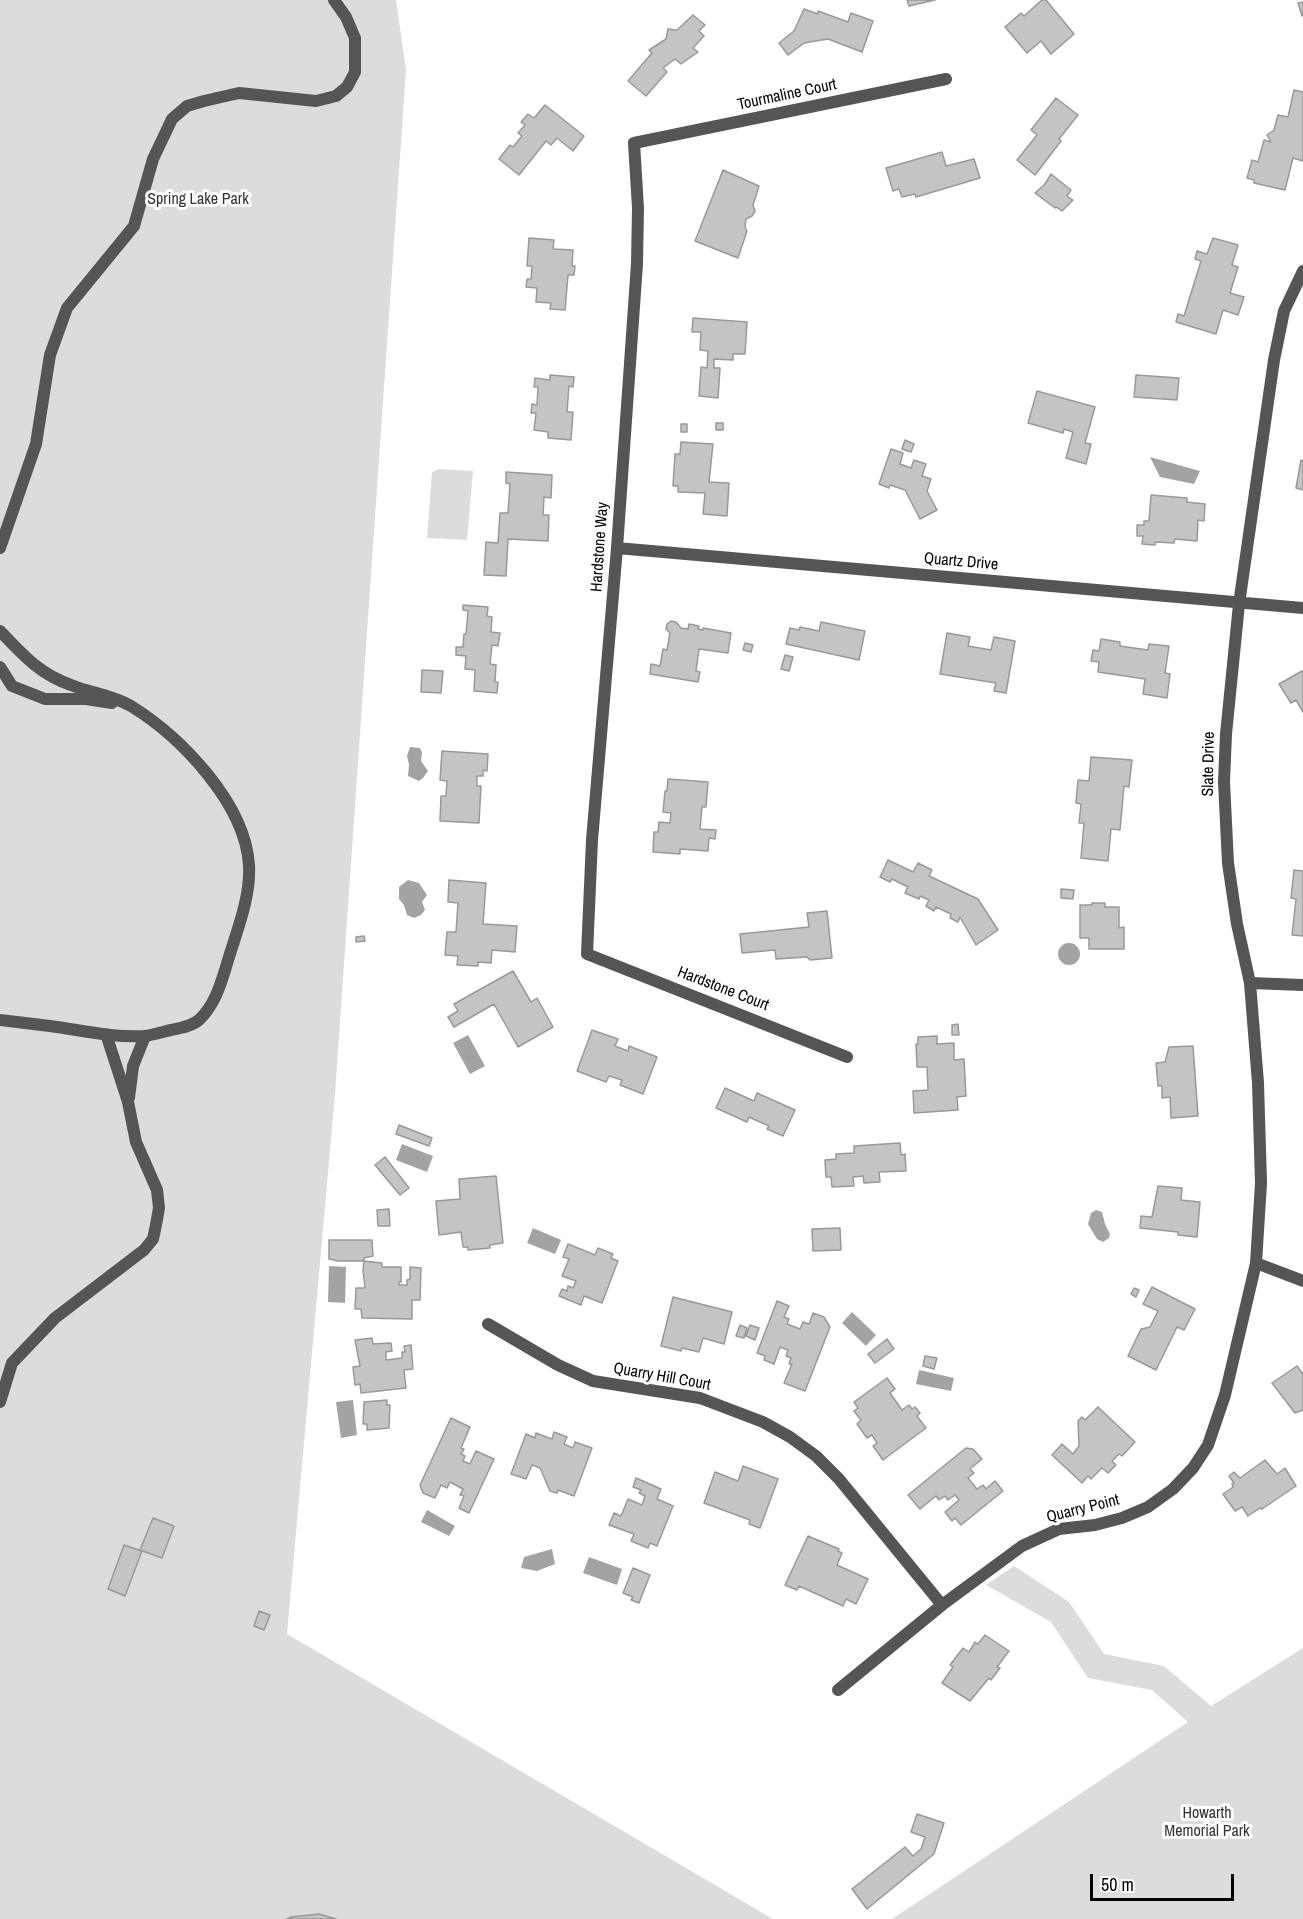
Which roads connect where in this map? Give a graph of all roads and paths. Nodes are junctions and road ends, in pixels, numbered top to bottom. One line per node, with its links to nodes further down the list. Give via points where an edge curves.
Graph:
1 (334, 0): 5 (street, via 355,38 355,72 347,87 336,96 316,101 239,93 187,106 172,119 153,159 134,226 67,308 50,355 36,444)
2 (946, 79): 3 (street, Tourmaline Court)
3 (634, 143): 6 (street, Hardstone Way, via 637,264)
4 (1303, 272): 7 (street, Slate Drive, via 1284,311 1274,360)
5 (0, 548)
6 (617, 548): 7 (street, Quartz Drive); 12 (street, Hardstone Way, via 592,840)
7 (1239, 604): 8 (street, Quartz Drive); 13 (street, Slate Drive, via 1224,782 1228,863)
8 (1303, 608)
9 (0, 631): 11 (street, via 49,676)
10 (0, 667): 11 (street, via 12,686 45,699 87,699)
11 (130, 706): 17 (street, via 200,764 227,800 243,836 249,865 247,894 215,1000 199,1020 183,1028)
12 (587, 954): 18 (street, Hardstone Court)
13 (1250, 983): 14 (street); 20 (street, Slate Drive, via 1261,1183)
14 (1303, 985)
15 (0, 1020): 16 (street)
16 (106, 1034): 17 (street); 19 (street)
17 (145, 1036): 19 (street, via 133,1066)
18 (847, 1057)
19 (128, 1102): 23 (street, via 136,1142 157,1190 159,1208 153,1239 40,1333 12,1363)
20 (1256, 1263): 21 (street); 24 (street, Quarry Point, via 1225,1395 1208,1445 1193,1468 1148,1507 1095,1525 1059,1529 1022,1546)
21 (1303, 1281)
22 (488, 1324): 24 (street, Quarry Hill Court, via 593,1381 700,1398 763,1422 790,1437 839,1479)
23 (0, 1402)
24 (942, 1605): 25 (street, Quarry Point)
25 (838, 1690)

